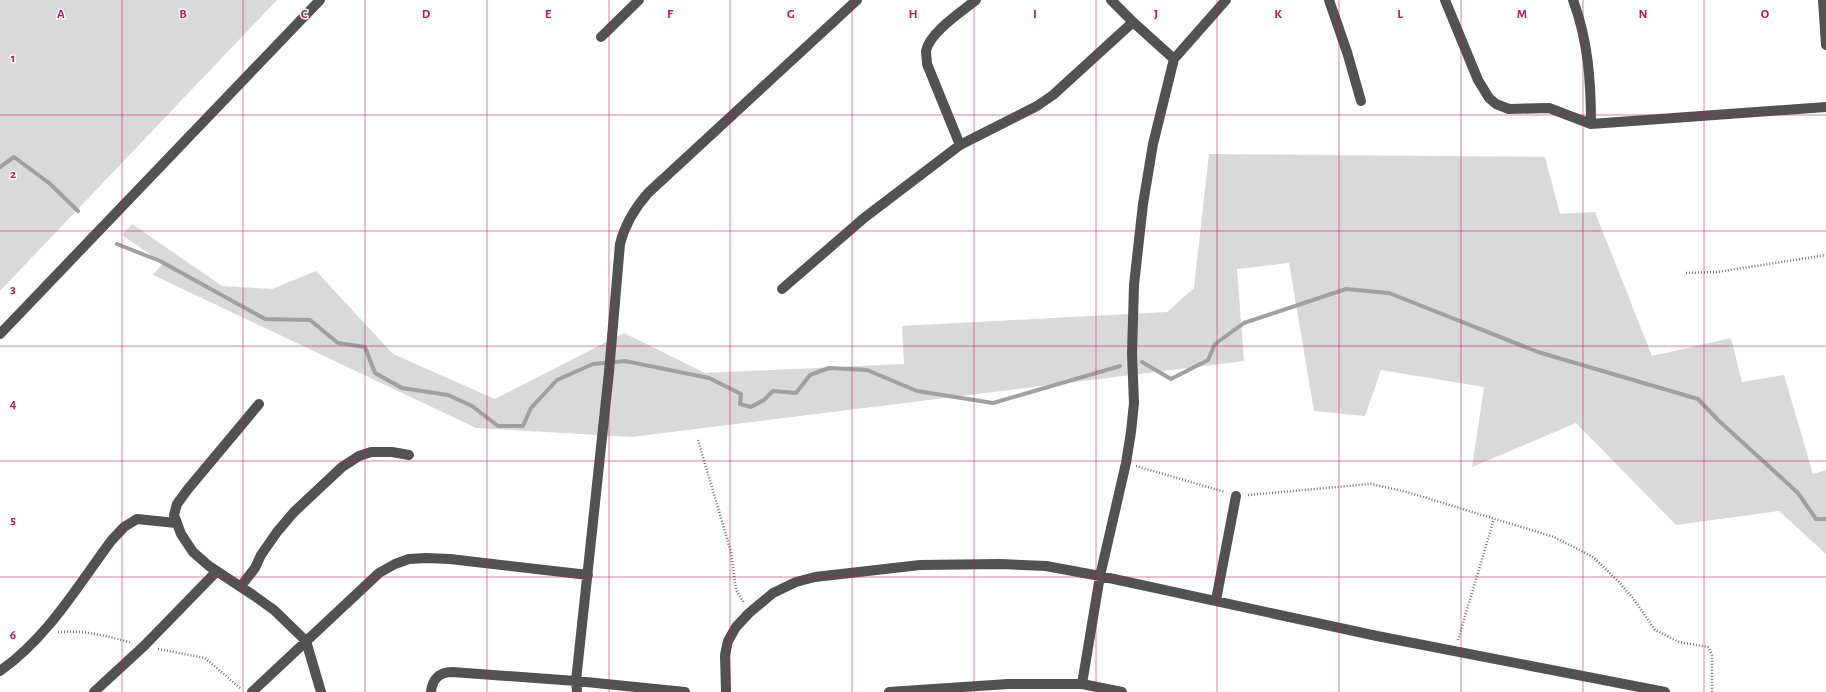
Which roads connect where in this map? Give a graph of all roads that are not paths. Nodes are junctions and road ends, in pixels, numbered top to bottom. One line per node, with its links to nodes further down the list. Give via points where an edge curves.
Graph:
1 (320, 0): 20 (street)
2 (639, 0): 12 (street)
3 (857, 0): 26 (street, via 667,176 636,207 624,228 620,244)
4 (976, 0): 18 (street, via 942,27 926,50 927,64)
5 (1112, 0): 11 (street)
6 (1226, 0): 14 (street)
7 (1329, 0): 15 (street)
8 (1445, 0): 17 (street, via 1478,80 1496,104 1509,108 1549,108)
9 (1573, 0): 17 (street, via 1586,47)
10 (1824, 4): 13 (street)
11 (1132, 22): 14 (street); 18 (street, via 1053,95)
12 (601, 37)
13 (1826, 45)
14 (1174, 59): 27 (street, via 1153,144 1143,204 1134,285 1134,404 1126,463)
15 (1361, 101)
16 (1826, 107): 17 (street)
17 (1591, 124)
18 (960, 145): 19 (street, via 864,218)
19 (782, 289)
20 (0, 334)
21 (259, 404): 24 (street, via 177,504 174,515)
22 (409, 455): 28 (street, via 371,452 342,467 294,512)
23 (1236, 496): 29 (street)
24 (176, 523): 25 (street, via 193,552); 31 (street, via 137,519 124,527 42,634)
25 (217, 572): 28 (street); 34 (street)
26 (588, 574): 30 (street, via 450,559 409,560 379,573); 32 (street)
27 (1100, 576): 29 (street); 33 (street); 40 (street, via 1046,566 920,565 815,577 796,582 773,593 736,627 728,641 725,655)
28 (240, 586): 30 (street, via 274,610)
29 (1216, 600): 43 (street, via 1455,652)
30 (306, 641): 35 (street); 36 (street)
31 (0, 671)
32 (576, 681): 37 (street, via 445,672 434,680); 38 (street); 39 (street)
33 (1082, 684): 41 (street, via 1008,684); 42 (street)
34 (94, 692)
35 (252, 692)
36 (321, 692)
37 (431, 692)
38 (577, 692)
39 (684, 692)
40 (726, 692)
41 (889, 692)
42 (1122, 692)
43 (1665, 692)

